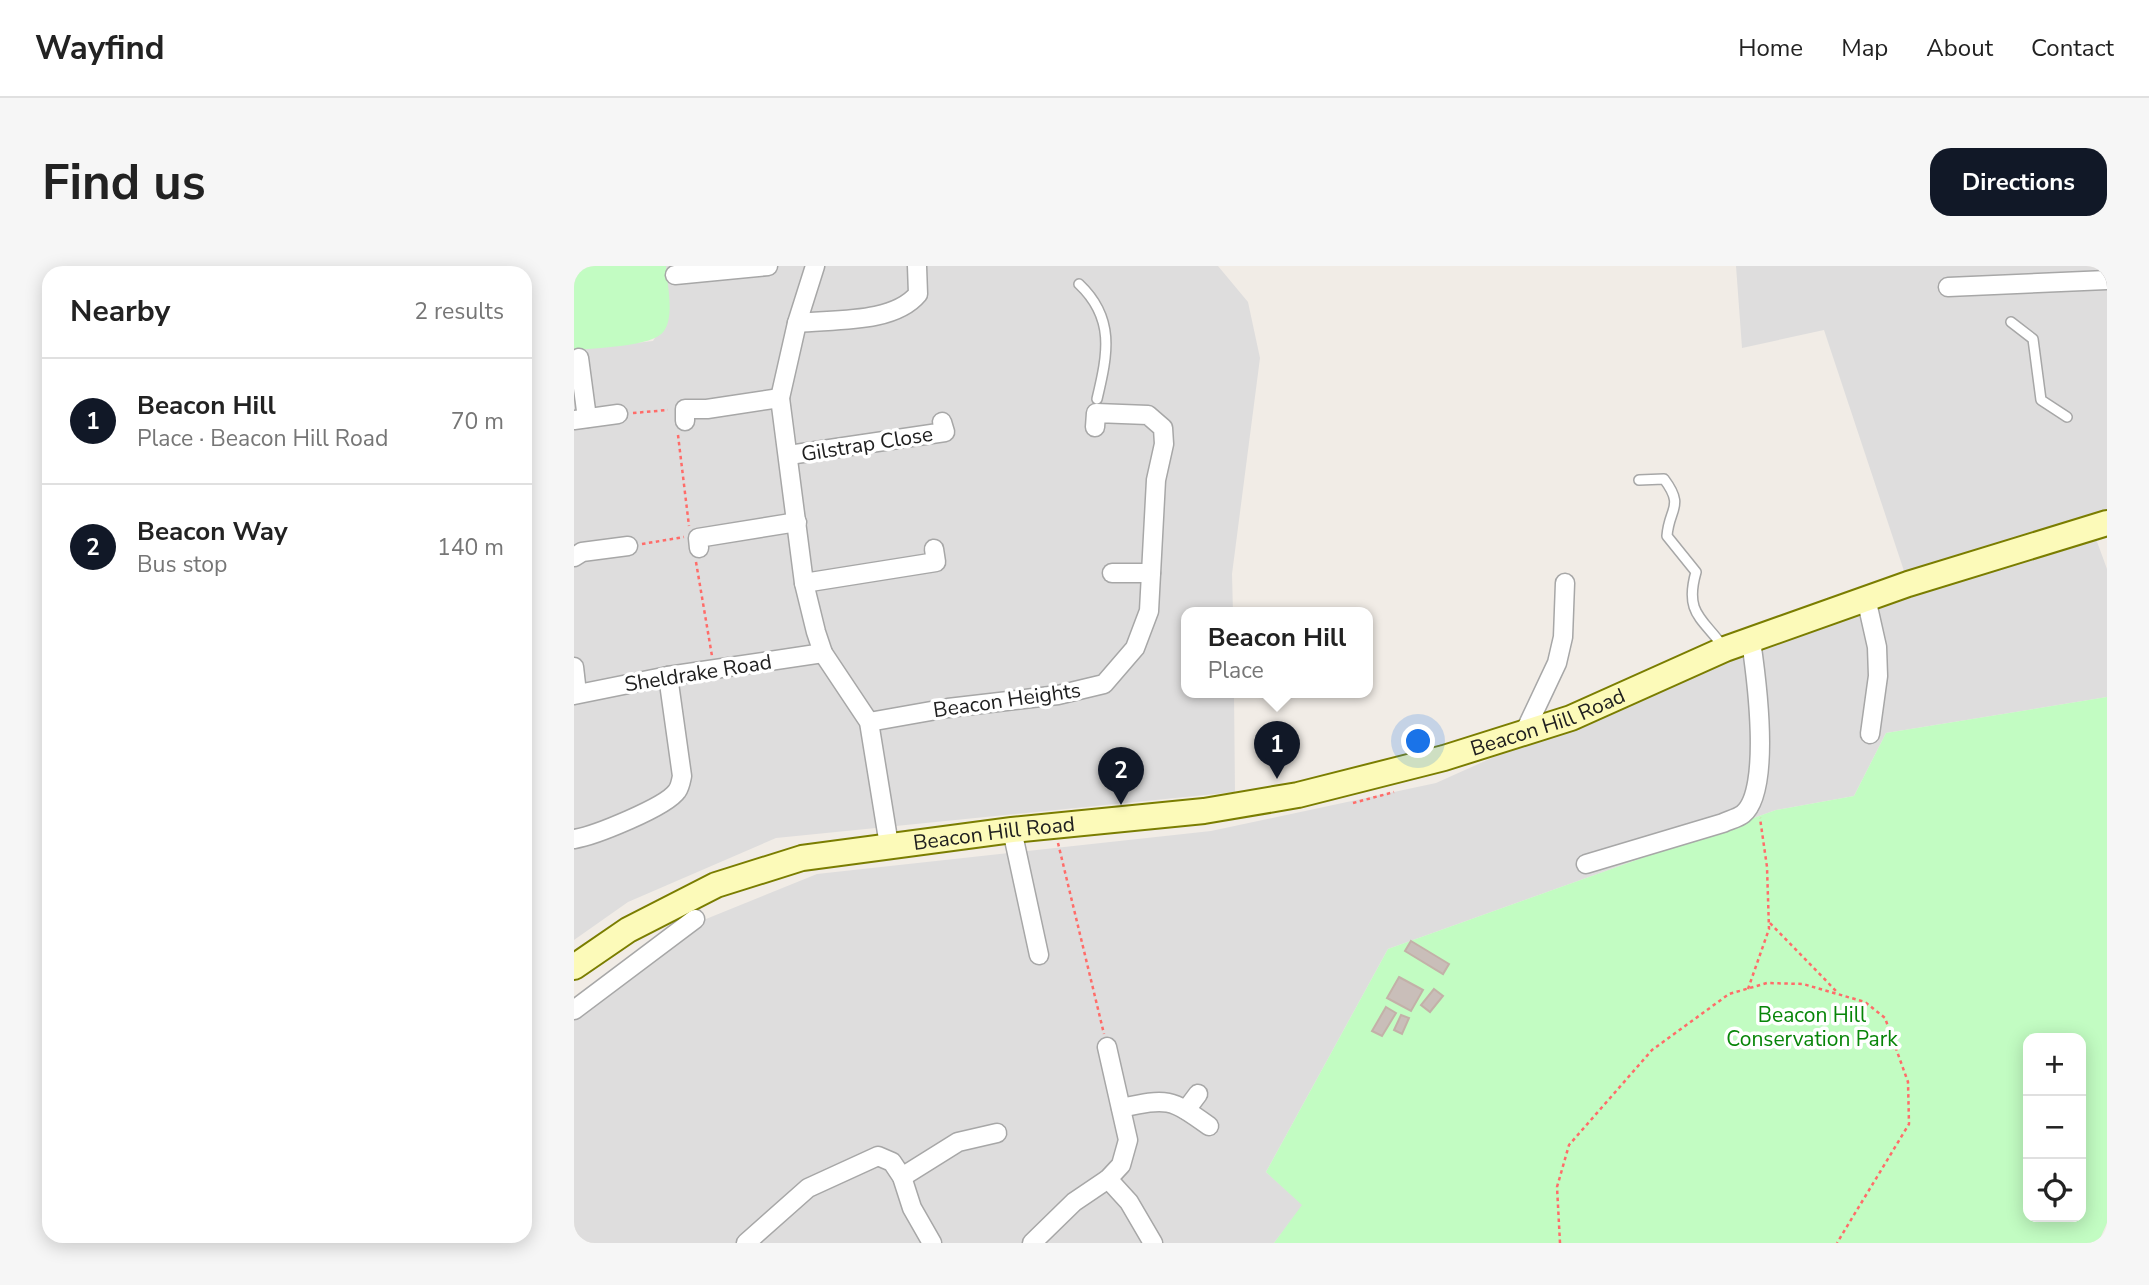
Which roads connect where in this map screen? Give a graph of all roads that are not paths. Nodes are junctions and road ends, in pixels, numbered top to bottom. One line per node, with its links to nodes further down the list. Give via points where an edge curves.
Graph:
1 (768, 266): 4 (street)
2 (815, 266): 10 (street)
3 (917, 266): 10 (street, via 918,294 908,306 880,314)
4 (675, 275)
5 (2061, 275): 6 (street); 8 (street)
6 (2107, 280)
7 (1079, 284): 13 (lane, via 1100,307 1105,325)
8 (1948, 286)
9 (2011, 322): 16 (lane, via 2033,340 2041,400)
10 (797, 323): 12 (street)
11 (579, 358): 17 (street)
12 (780, 398): 15 (street); 19 (street)
13 (1096, 413): 28 (street, Beacon Heights, via 1148,415 1163,428)
14 (618, 414): 17 (street)
15 (684, 415)
16 (2067, 417)
17 (580, 419)
18 (945, 432): 19 (street, Gilstrap Close)
19 (789, 455): 21 (street)
20 (1639, 480): 33 (lane, via 1664,479 1675,494 1676,509 1667,536 1696,572 1693,605 1701,622)
21 (797, 522): 23 (street); 29 (street)
22 (2107, 523): 31 (street, Beacon Hill Road)
23 (698, 537)
24 (616, 542): 25 (street)
25 (574, 557)
26 (936, 562): 29 (street)
27 (1112, 573): 28 (street)
28 (1151, 573): 38 (street, Beacon Heights, via 1149,611 1135,648 1104,684 1058,695)
29 (804, 583): 34 (street)
30 (1565, 583): 39 (street, via 1557,663)
31 (1866, 598): 32 (street, Beacon Hill Road); 40 (street, via 1878,676)
32 (1751, 641): 33 (street, Beacon Hill Road); 44 (street, via 1760,705 1756,790 1744,813)
33 (1725, 649): 39 (street, Beacon Hill Road, via 1572,718)
34 (823, 653): 36 (street, Sheldrake Road); 38 (street)
35 (574, 667): 37 (street)
36 (668, 676): 37 (street, Sheldrake Road); 42 (street, via 682,776 678,790 668,800 606,830)
37 (576, 694)
38 (869, 722): 43 (street)
39 (1524, 733): 41 (street, Beacon Hill Road, via 1432,762 1298,795 1204,811)
40 (1870, 734)
41 (1012, 830): 43 (street, Beacon Hill Road); 46 (street)
42 (574, 839)
43 (889, 845): 47 (street, Beacon Hill Road, via 802,858 716,885 628,930)
44 (1586, 864)
45 (695, 919): 48 (street)
46 (1039, 955)
47 (574, 967)
48 (574, 1010)
49 (1107, 1047): 51 (street)
50 (1198, 1094): 52 (street)
51 (1121, 1108): 52 (street, via 1159,1100); 56 (street, via 1128,1139 1121,1165)
52 (1186, 1111): 53 (street)
53 (1209, 1126)
54 (998, 1133): 55 (street, via 968,1131)
55 (902, 1177): 57 (street, via 892,1162 878,1156 808,1188); 58 (street, via 912,1208)
56 (1108, 1179): 59 (street, via 1074,1202); 60 (street, via 1129,1202)
57 (747, 1243)
58 (932, 1243)
59 (1032, 1243)
60 (1153, 1243)

